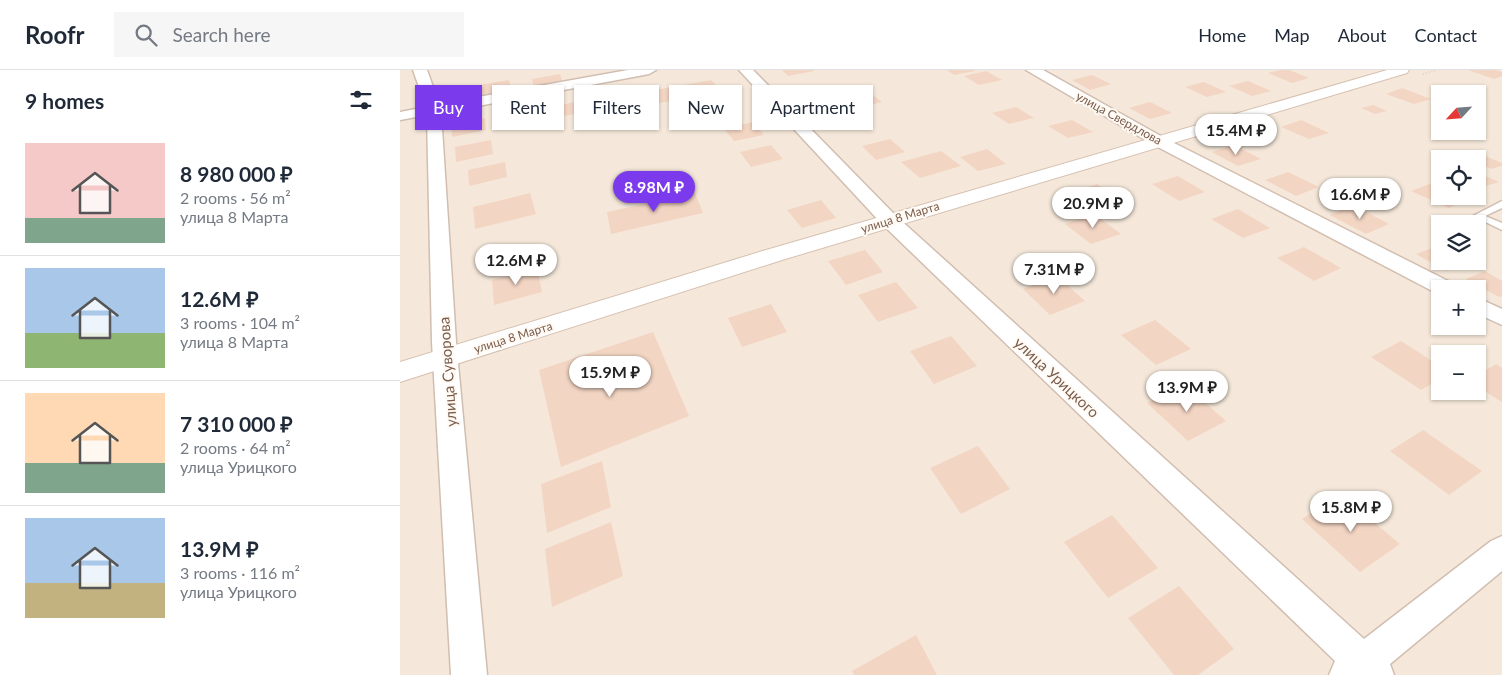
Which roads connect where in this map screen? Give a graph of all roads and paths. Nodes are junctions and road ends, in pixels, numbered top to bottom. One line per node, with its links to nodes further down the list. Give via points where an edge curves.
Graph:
1 (420, 70): 6 (street, улица Суворова)
2 (649, 70): 7 (street)
3 (746, 70): 13 (street, улица Урицкого)
4 (1033, 70): 11 (street, улица Свердлова)
5 (1402, 70): 11 (main road, улица 8 Марта)
6 (425, 85)
7 (482, 101)
8 (415, 113): 9 (street)
9 (400, 116)
10 (435, 130): 18 (street, улица Суворова)
11 (1160, 142): 13 (main road, улица 8 Марта); 15 (street, улица Свердлова)
12 (1502, 204): 14 (lane, via 1478,216)
13 (889, 220): 18 (main road, улица 8 Марта); 21 (street, улица Урицкого)
14 (1502, 227)
15 (1431, 281)
16 (1486, 309): 17 (street)
17 (1502, 318)
18 (445, 358): 19 (main road, улица 8 Марта); 22 (street, улица Суворова)
19 (400, 372)
20 (1502, 551): 21 (street)
21 (1362, 671)
22 (469, 675)

